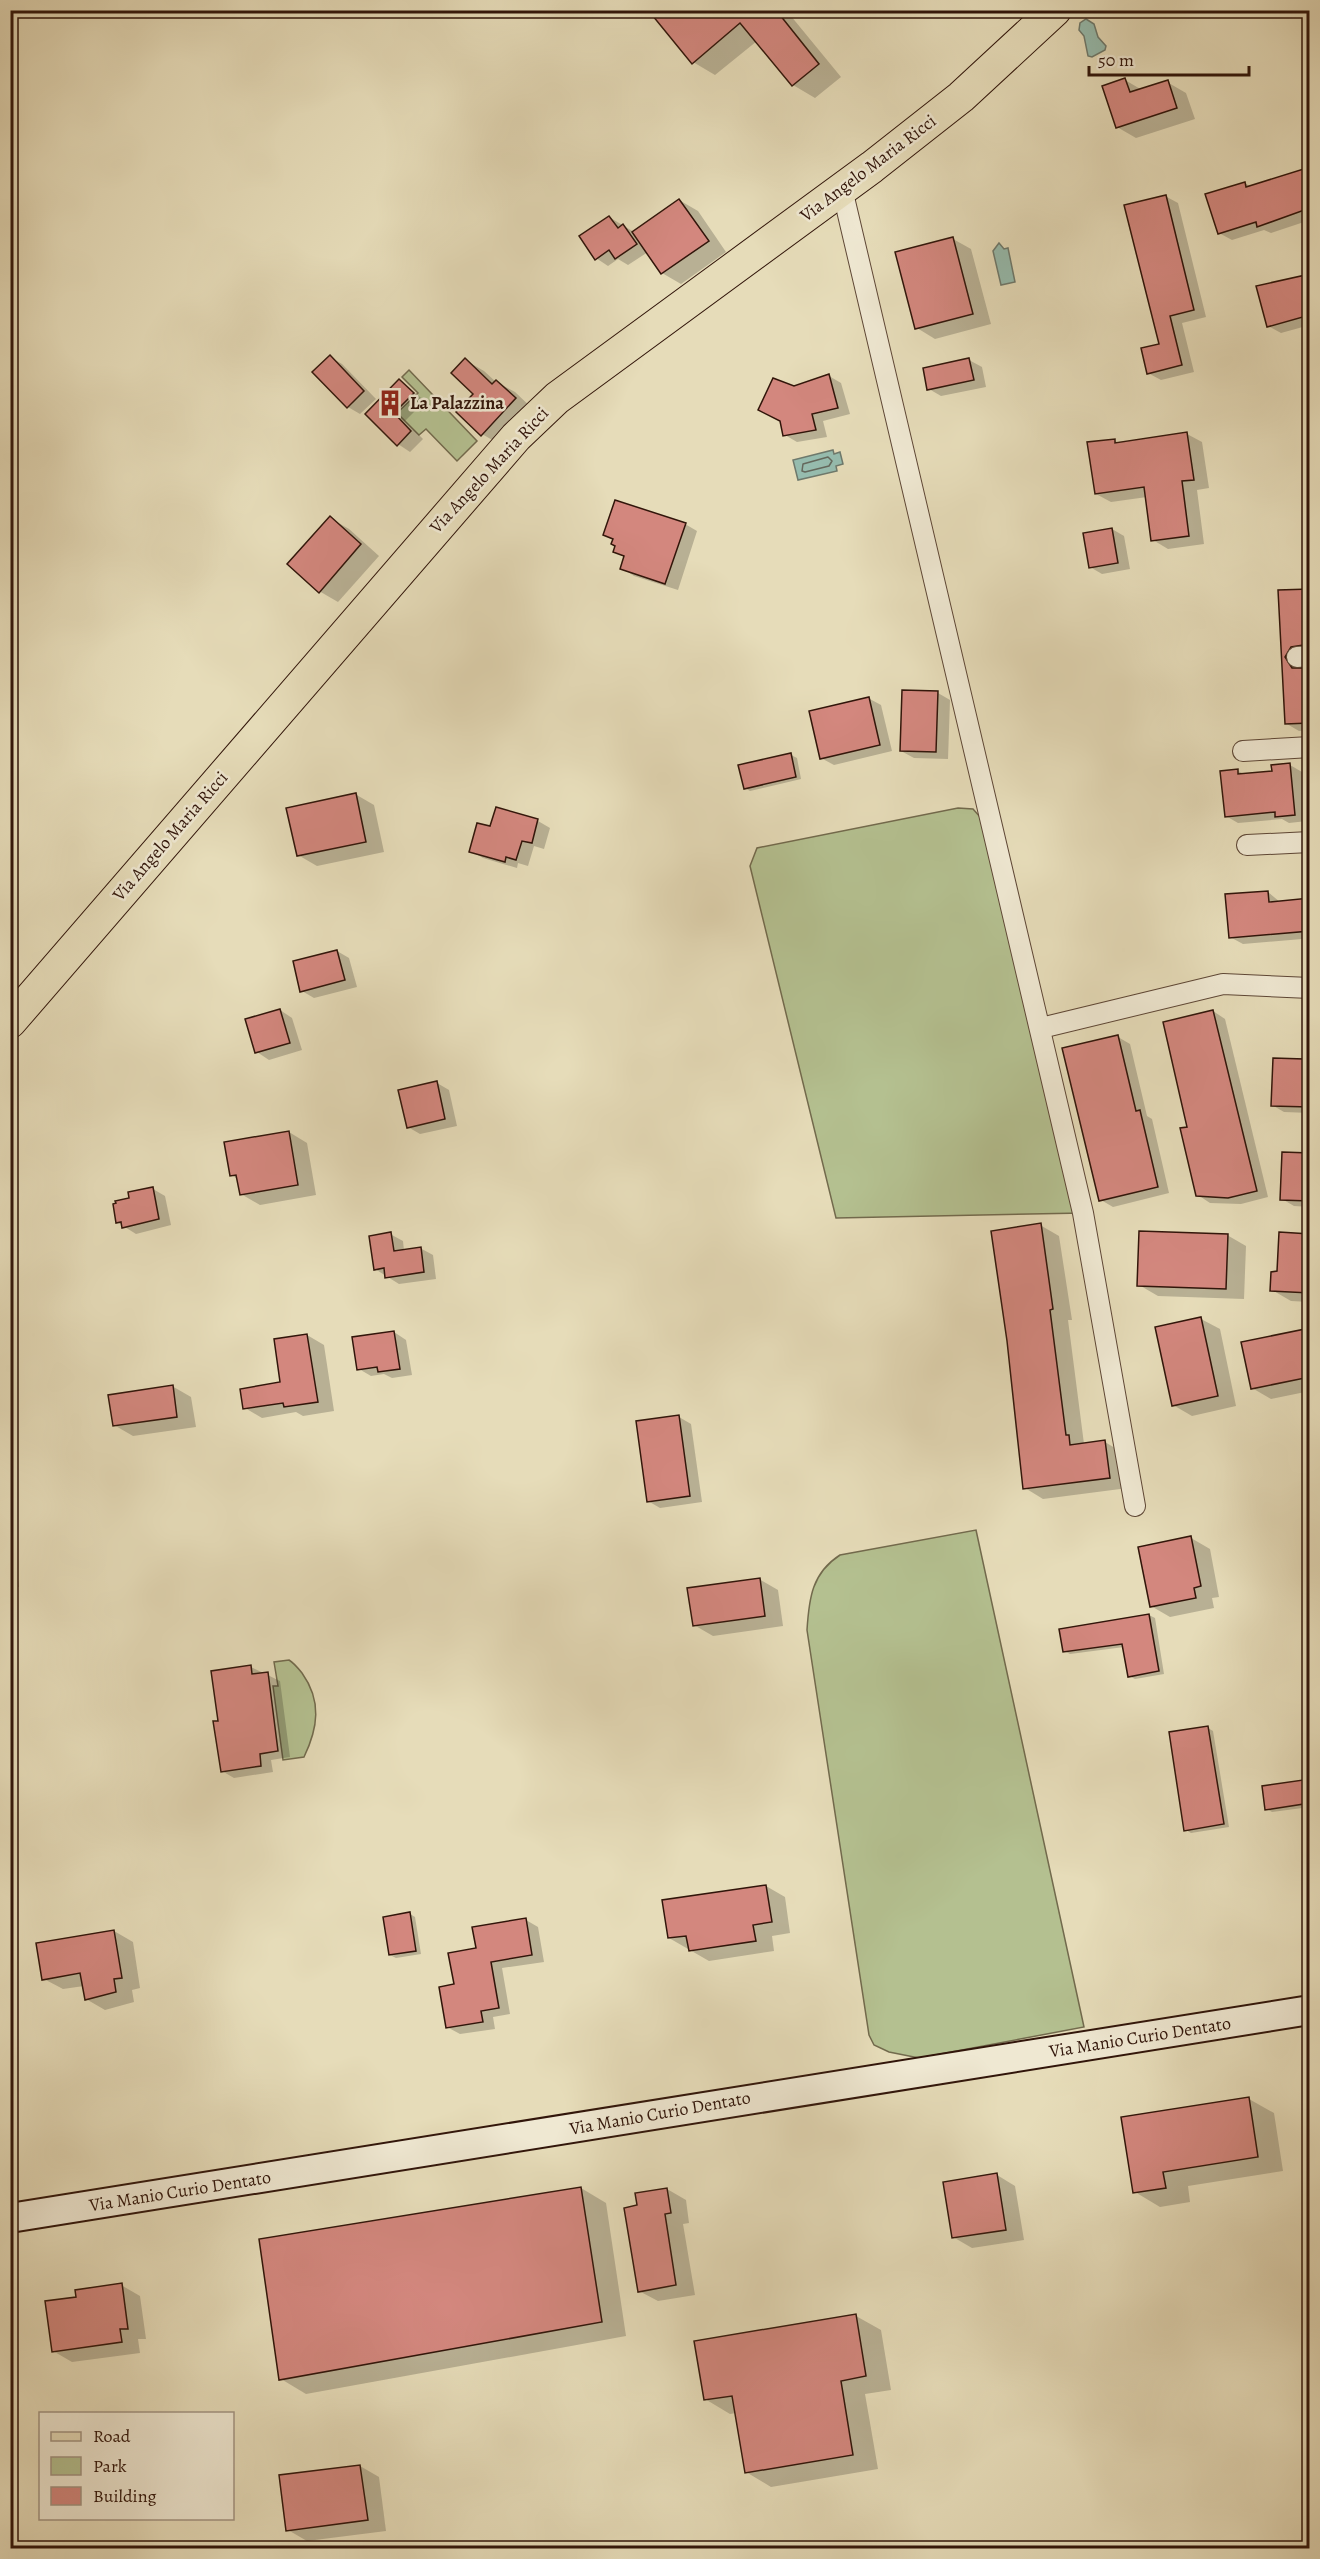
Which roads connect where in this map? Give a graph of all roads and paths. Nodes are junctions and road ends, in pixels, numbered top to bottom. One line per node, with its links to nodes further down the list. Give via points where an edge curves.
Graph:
1 (1055, 10): 2 (main road, Via Angelo Maria Ricci, via 961,97)
2 (842, 189): 8 (main road, Via Angelo Maria Ricci, via 557,398 516,437); 9 (street)
3 (1310, 747): 4 (street)
4 (1243, 751)
5 (1310, 842): 6 (street)
6 (1247, 845)
7 (1310, 988): 9 (street, via 1222,984)
8 (10, 1022)
9 (1041, 1028): 10 (street, via 1083,1213)
10 (1135, 1506)
11 (1310, 2010): 12 (main road, Via Manio Curio Dentato)
12 (10, 2218)

